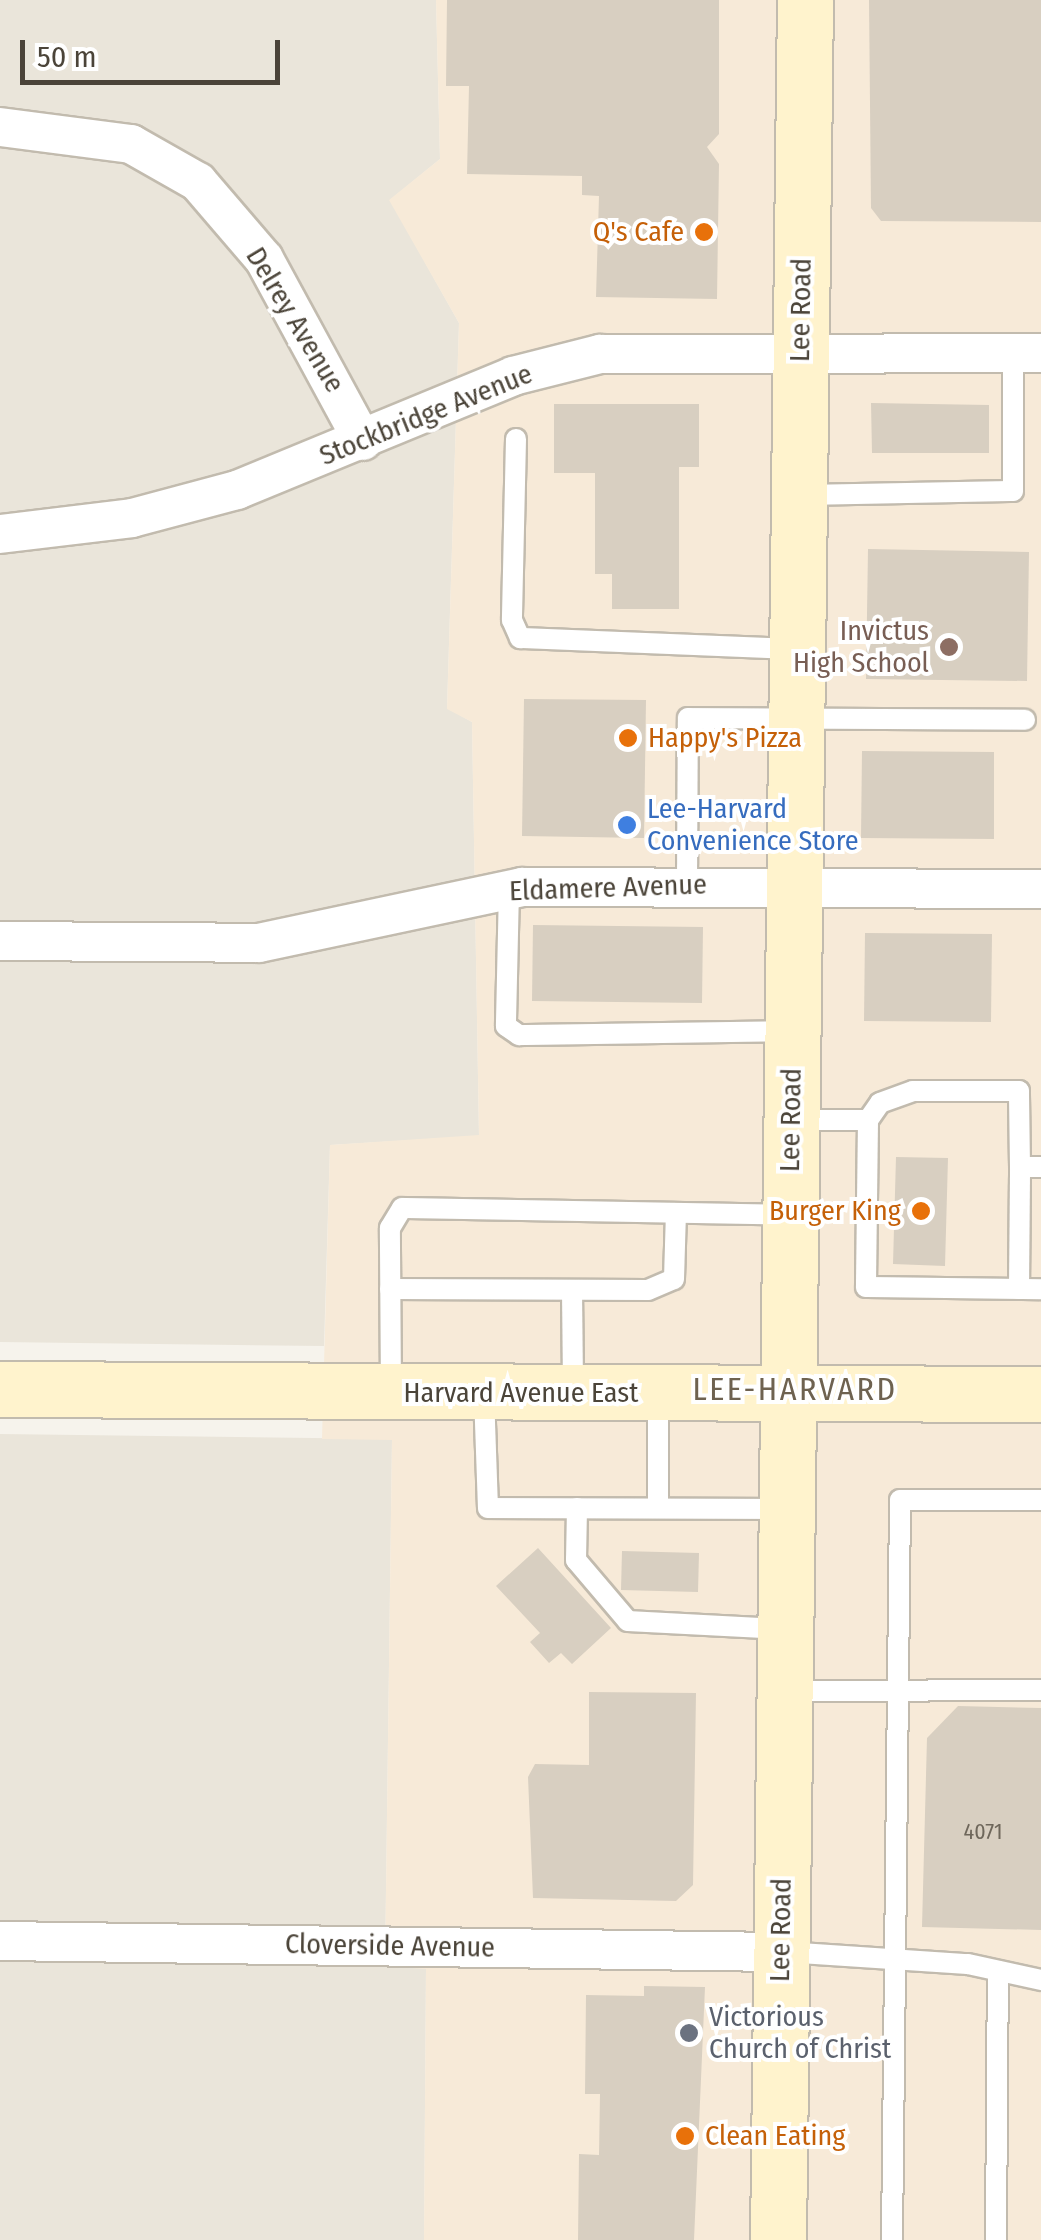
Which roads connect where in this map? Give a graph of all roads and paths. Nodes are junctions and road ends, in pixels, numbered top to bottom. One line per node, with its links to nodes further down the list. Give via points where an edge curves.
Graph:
1 (805, 0): 3 (main road, Lee Road)
2 (0, 127): 6 (street, Delrey Avenue, via 130,144 198,182 264,258)
3 (801, 350): 4 (street, Stockbridge Avenue); 6 (street, Stockbridge Avenue, via 600,354 513,376); 7 (main road, Lee Road)
4 (1027, 353): 7 (lane, via 1013,491)
5 (516, 439): 9 (lane, via 512,620 520,638)
6 (363, 441): 8 (street, Stockbridge Avenue, via 237,490 132,518)
7 (799, 496): 9 (main road, Lee Road)
8 (0, 534)
9 (797, 649): 10 (main road, Lee Road)
10 (796, 720): 11 (lane); 12 (lane, via 688,718); 13 (main road, Lee Road)
11 (1025, 720)
12 (687, 884): 13 (street, Eldamere Avenue); 15 (street, Eldamere Avenue)
13 (794, 884): 14 (street, Eldamere Avenue); 17 (main road, Lee Road)
14 (1041, 889)
15 (509, 890): 16 (street, Eldamere Avenue, via 259,943); 17 (lane, via 506,1026 519,1035)
16 (0, 941)
17 (792, 1031): 18 (main road, Lee Road)
18 (791, 1120): 19 (lane); 22 (main road, Lee Road)
19 (868, 1120): 20 (lane, via 880,1103 913,1090 1019,1091); 24 (lane, via 866,1287)
20 (1030, 1167): 24 (lane)
21 (676, 1213): 22 (lane); 23 (lane, via 402,1208 390,1228); 26 (lane, via 674,1279 648,1290)
22 (790, 1215): 28 (main road, Lee Road)
23 (390, 1289): 26 (lane); 29 (lane)
24 (1019, 1289): 25 (lane)
25 (1041, 1289)
26 (572, 1290): 33 (lane)
27 (0, 1389): 29 (main road, Harvard Avenue East)
28 (786, 1392): 30 (main road, Harvard Avenue East); 32 (main road, Harvard Avenue East); 37 (main road, Lee Road)
29 (391, 1393): 31 (main road, Harvard Avenue East)
30 (658, 1393): 33 (main road, Harvard Avenue East); 36 (lane)
31 (484, 1394): 33 (main road, Harvard Avenue East); 35 (lane, via 488,1508)
32 (1041, 1394)
33 (573, 1395)
34 (1041, 1500): 40 (lane, via 900,1500)
35 (577, 1508): 36 (lane); 38 (lane, via 576,1560 628,1621)
36 (658, 1508): 37 (lane)
37 (786, 1509): 38 (main road, Lee Road)
38 (785, 1630): 39 (main road, Lee Road)
39 (784, 1690): 40 (lane); 43 (main road, Lee Road)
40 (896, 1690): 41 (lane); 44 (lane)
41 (1041, 1690)
42 (0, 1941): 43 (street, Cloverside Avenue)
43 (781, 1952): 44 (lane); 48 (main road, Lee Road)
44 (890, 1961): 45 (lane); 47 (lane)
45 (998, 1971): 46 (lane); 49 (lane)
46 (1041, 1980)
47 (889, 2236)
48 (778, 2240)
49 (996, 2240)

